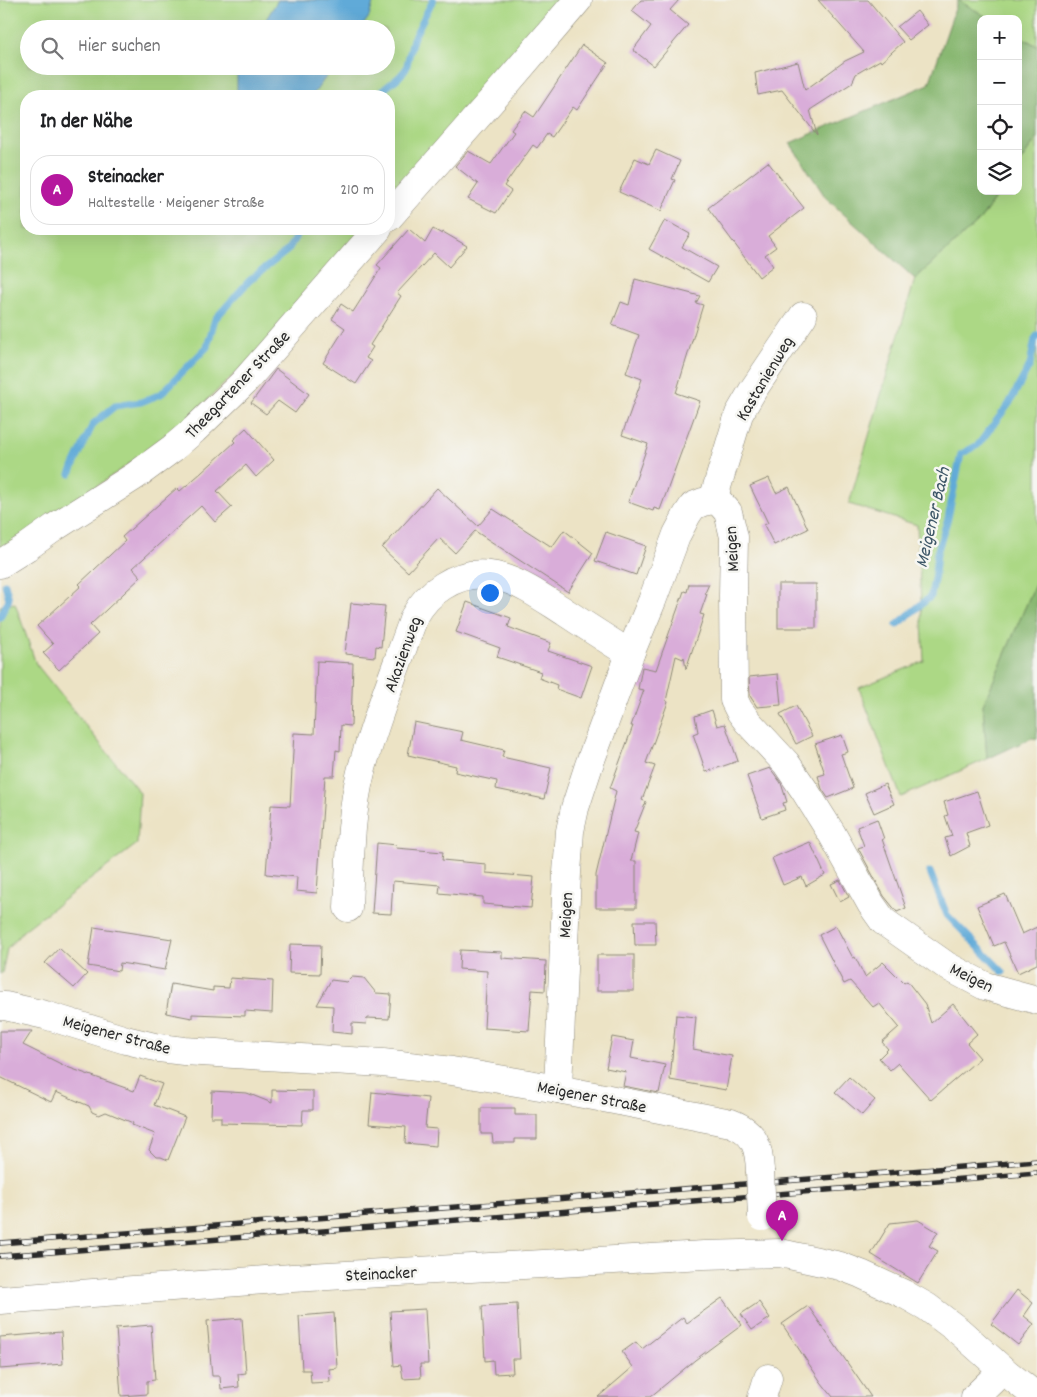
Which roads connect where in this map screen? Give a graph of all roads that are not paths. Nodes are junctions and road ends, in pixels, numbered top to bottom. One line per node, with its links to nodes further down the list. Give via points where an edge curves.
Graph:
1 (578, 0): 2 (street)
2 (395, 210)
3 (373, 235): 6 (street, Theegartener Straße, via 244,382 194,430 135,476)
4 (803, 316): 5 (street, Kastanienweg, via 739,414)
5 (713, 500): 7 (street, Meigen, via 693,506 687,515); 9 (street, Meigen, via 728,512 734,537 734,700 739,710 786,763 883,921 947,966 985,986)
6 (0, 564)
7 (630, 654): 8 (street, Akazienweg, via 526,587 506,578 484,575 461,577 431,595 414,616 361,774 352,829); 11 (street, Meigen, via 581,788 570,831)
8 (348, 908)
9 (1037, 1000)
10 (0, 1006): 11 (street, Meigener Straße, via 45,1014 160,1048 383,1063)
11 (558, 1089): 12 (street, Meigener Straße, bridge, via 738,1126 753,1139 759,1154)
12 (763, 1253): 13 (street, Steinacker, via 292,1278); 14 (street, via 798,1256 840,1266 898,1291 941,1317)
13 (0, 1300)
14 (1003, 1370): 15 (street); 16 (street)
15 (975, 1397)
16 (1037, 1397)

